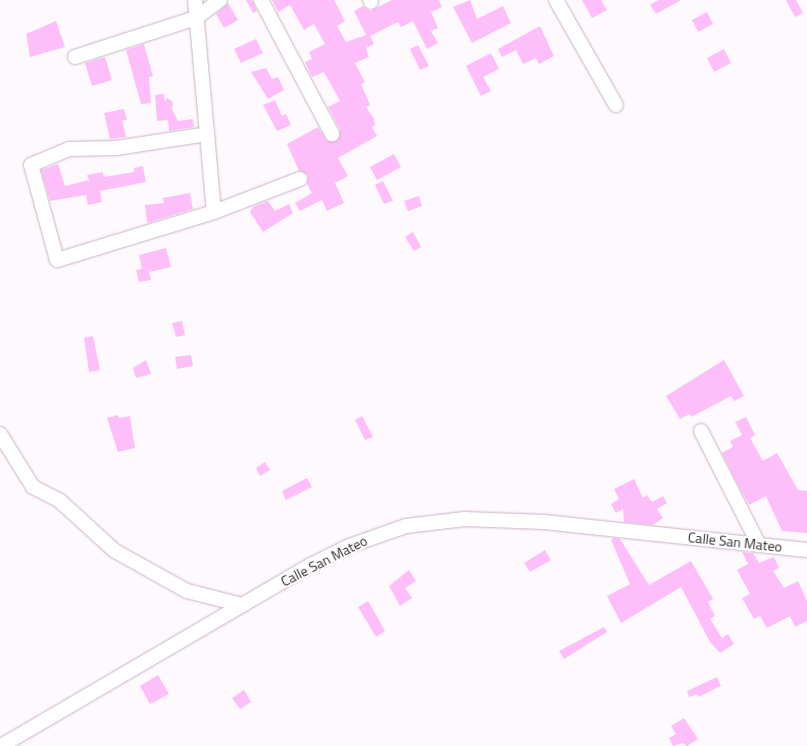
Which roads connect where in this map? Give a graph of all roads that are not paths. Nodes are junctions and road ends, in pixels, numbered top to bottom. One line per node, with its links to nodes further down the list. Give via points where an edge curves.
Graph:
1 (195, 0): 5 (street)
2 (220, 0): 5 (street)
3 (261, 0): 9 (street)
4 (556, 0): 7 (street)
5 (196, 18): 6 (street); 8 (street)
6 (75, 57)
7 (616, 106)
8 (207, 134): 11 (street); 11 (street, via 116,148 69,149 31,165 57,260)
9 (332, 134)
10 (300, 179): 11 (street)
11 (214, 212)
12 (701, 431): 14 (street)
13 (0, 434): 16 (street, via 33,487 60,501 115,550 187,591)
14 (759, 544): 15 (street, Calle San Mateo); 16 (street, Calle San Mateo, via 544,522 434,520 377,534 349,546)
15 (807, 550)
16 (242, 605): 17 (street, Calle San Mateo)
17 (1, 746)

